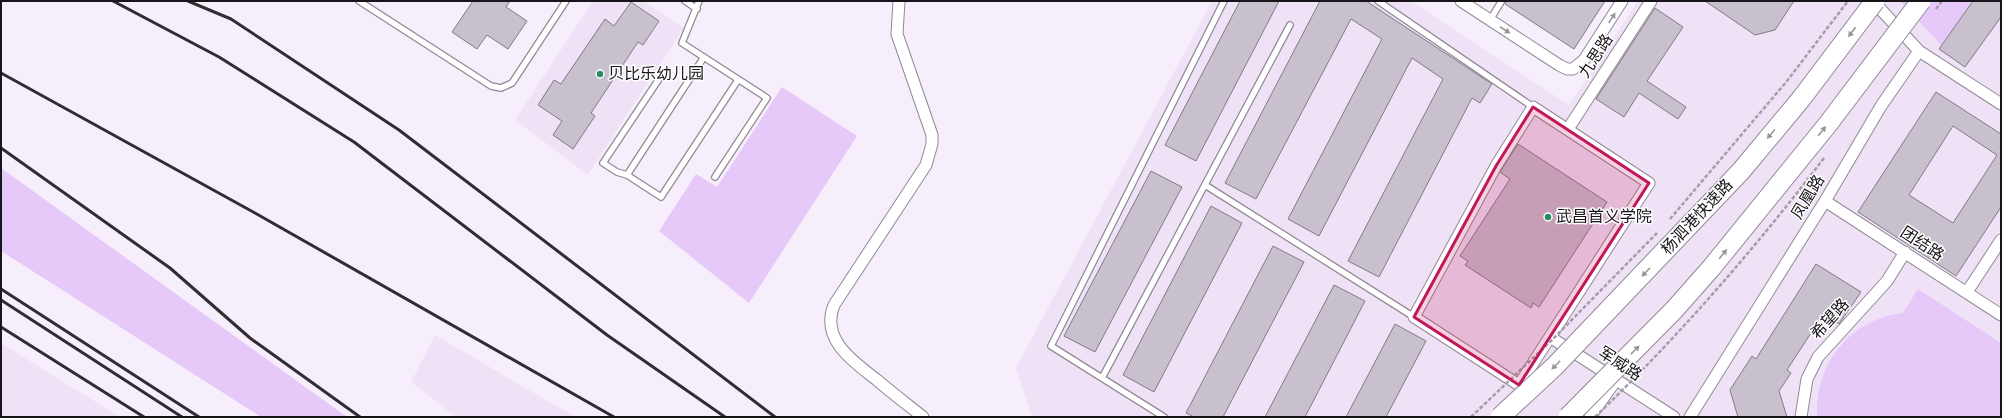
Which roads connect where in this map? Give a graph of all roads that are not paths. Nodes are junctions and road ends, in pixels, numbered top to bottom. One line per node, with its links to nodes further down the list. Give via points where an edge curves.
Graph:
1 (359, 1): 2 (lane, via 471,75 496,88 507,87 512,83)
2 (566, 1)
3 (685, 1): 14 (lane)
4 (700, 1): 14 (lane)
5 (900, 1): 36 (street, via 897,34 929,125 932,140 929,157 834,305 830,321 833,336 845,354)
6 (1224, 1): 34 (lane, via 1051,346)
7 (1378, 1): 22 (lane)
8 (1461, 1): 15 (street)
9 (1622, 1): 15 (street, one-way to 9, via 1559,65 1573,69 1584,60)
10 (1651, 1): 23 (street, 九思路)
11 (1874, 1): 17 (street); 38 (highway, 杨泗港快速路, one-way to 38, bridge, via 1801,99 1741,171 1555,366)
12 (1921, 1): 39 (highway, one-way to 12, bridge, via 1674,310 1712,267 1828,124)
13 (1501, 2): 15 (lane)
14 (698, 9): 18 (lane, via 682,43)
15 (1490, 20)
16 (1290, 24): 26 (lane)
17 (1919, 51): 21 (street); 27 (street, 凤凰路, via 1887,95)
18 (704, 58): 20 (lane); 24 (lane)
19 (659, 79): 24 (lane, via 603,163)
20 (738, 80): 24 (lane, via 661,197); 25 (lane, via 767,98)
21 (2001, 104)
22 (1533, 107): 23 (street); 32 (street, via 1496,166)
23 (1568, 129): 33 (street, via 1649,183)
24 (627, 175)
25 (715, 177)
26 (1205, 185): 32 (lane); 34 (lane)
27 (1825, 201): 29 (street, 团结路); 42 (street, 凤凰路)
28 (2001, 240): 30 (street)
29 (1905, 252): 30 (street, 团结路); 43 (street, 希望路, via 1883,284 1818,357 1803,392)
30 (1967, 292): 31 (street, 团结路)
31 (2001, 315)
32 (1414, 317): 33 (street, via 1518,385)
33 (1550, 337): 35 (street, 军威路)
34 (1102, 378): 37 (lane)
35 (1616, 380): 40 (street); 41 (street, 军威路)
36 (923, 417)
37 (1164, 417)
38 (1500, 417)
39 (1568, 417)
40 (1590, 417)
41 (1674, 417)
42 (1690, 417)
43 (1801, 417)

